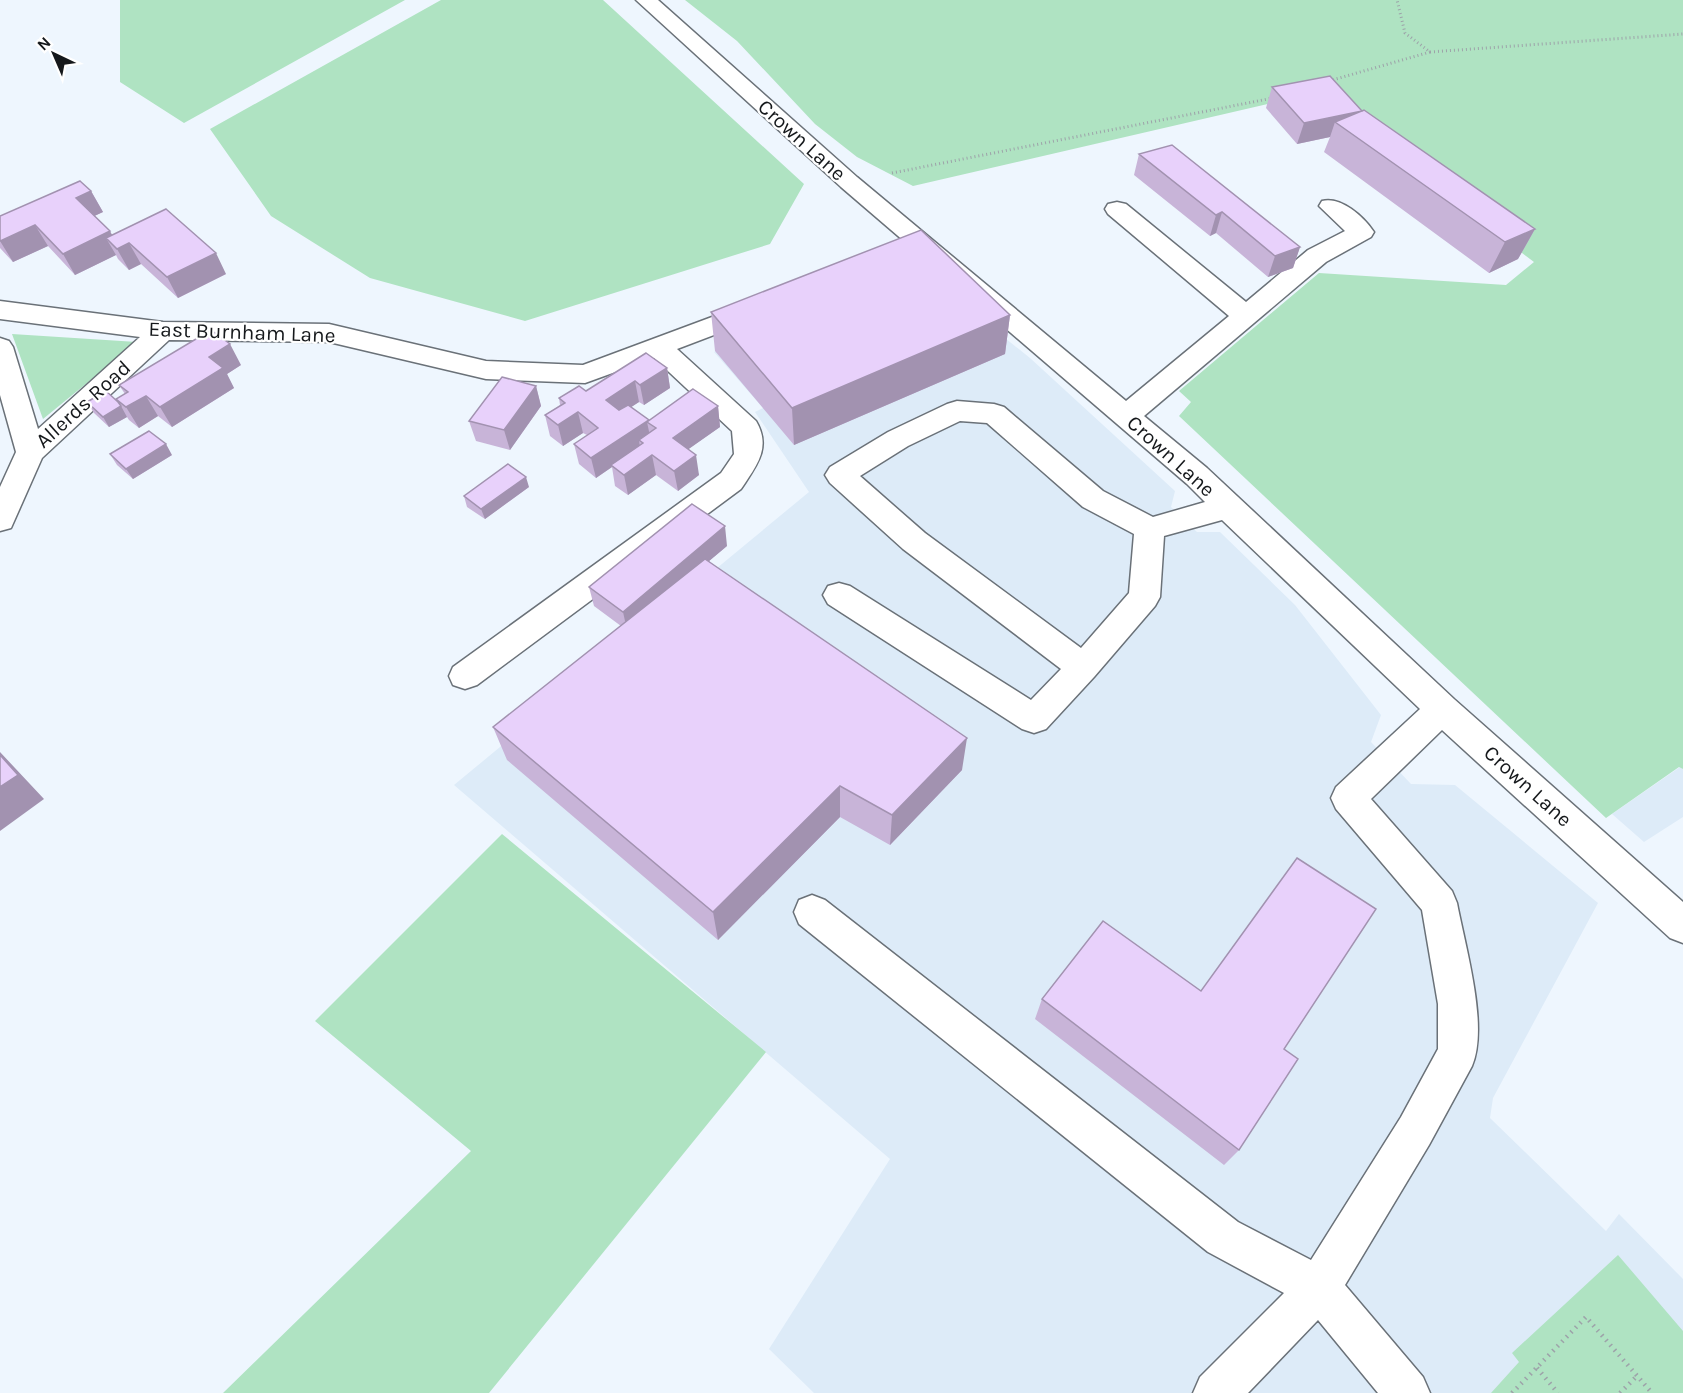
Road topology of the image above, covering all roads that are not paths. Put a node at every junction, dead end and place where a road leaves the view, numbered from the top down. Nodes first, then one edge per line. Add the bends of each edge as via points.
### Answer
1 (646, 0) edge
2 (1331, 206) dead end
3 (1117, 209) dead end
4 (926, 245) junction
5 (893, 258) edge
6 (773, 304) edge
7 (0, 310) edge
8 (1245, 316) junction
9 (163, 331) junction
10 (657, 346) junction
11 (0, 347) edge
12 (1126, 416) junction
13 (30, 452) junction
14 (1227, 507) junction
15 (0, 520) edge
16 (1150, 529) junction
17 (839, 595) dead end
18 (1083, 668) junction
19 (465, 676) dead end
20 (1442, 709) junction
21 (812, 912) dead end
22 (1681, 921) edge
23 (1319, 1288) junction
24 (1216, 1393) edge
25 (1407, 1393) edge

1 - 4 street, Crown Lane via 849,182
2 - 8 street via 1362,232 1317,256
3 - 8 street
4 - 5 street
4 - 12 street, Crown Lane
6 - 10 street, East Burnham Lane
7 - 9 street, East Burnham Lane
8 - 12 street
9 - 10 street, East Burnham Lane via 329,333 486,370 585,374
9 - 13 street, Allerds Road
10 - 19 street via 746,428 748,455 731,481
11 - 13 street, Allerds Road
12 - 14 street, Crown Lane
13 - 15 street, Allerds Road
14 - 16 street
14 - 20 street, Crown Lane
16 - 18 street via 1144,597
16 - 18 street via 1093,499 994,414 957,411 898,439 840,475 914,541
17 - 18 street via 1034,719
20 - 22 street, Crown Lane
20 - 23 street via 1348,798 1439,903 1458,1004 1458,1052 1415,1131
21 - 23 street via 1223,1237
23 - 24 street
23 - 25 street

